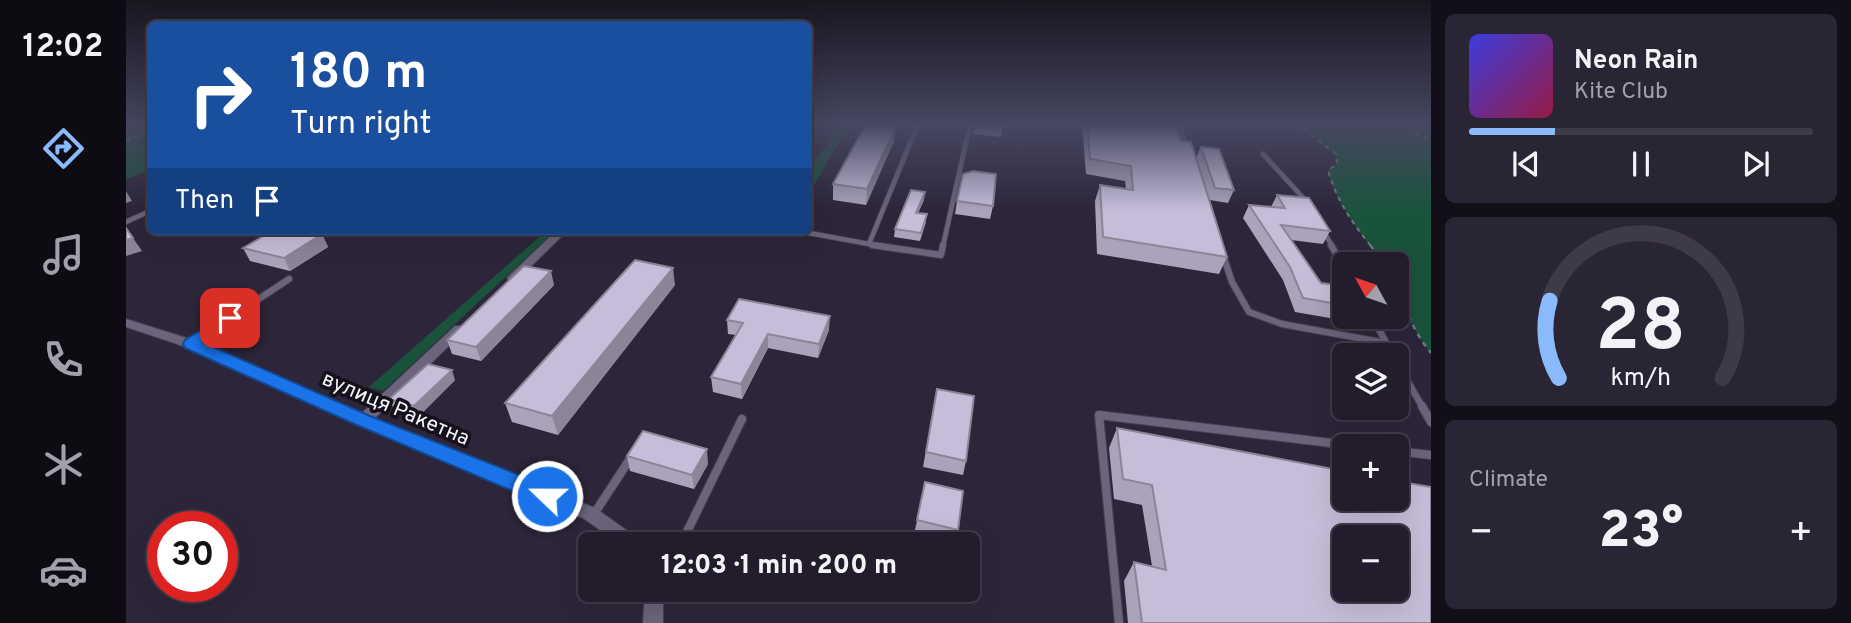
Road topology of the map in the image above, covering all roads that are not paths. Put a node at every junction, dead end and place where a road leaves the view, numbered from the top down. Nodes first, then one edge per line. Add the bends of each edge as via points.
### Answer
1 (906, 153) edge
2 (964, 153) edge
3 (1263, 154) dead end
4 (1311, 210) edge
5 (147, 212) edge
6 (126, 222) edge
7 (1318, 222) edge
8 (812, 234) edge
9 (558, 235) edge
10 (1219, 243) edge
11 (869, 244) junction
12 (1335, 252) edge
13 (289, 279) dead end
14 (502, 288) edge
15 (472, 316) edge
16 (129, 328) edge
17 (1378, 329) edge
18 (1386, 343) joint
19 (191, 344) junction
20 (1409, 384) edge
21 (742, 419) dead end
22 (363, 421) junction
23 (1431, 422) edge
24 (1332, 443) edge
25 (635, 450) edge
26 (1409, 452) edge
27 (1431, 455) edge
28 (593, 516) junction
29 (616, 532) edge
30 (687, 532) edge
31 (655, 602) edge
32 (653, 623) edge
33 (1119, 623) edge

1 - 11 lane
2 - 11 lane via 941,255
3 - 4 lane
5 - 6 lane
7 - 12 lane
8 - 11 lane
9 - 14 street
10 - 18 lane via 1232,282 1249,312 1282,324
13 - 19 lane
15 - 22 street
16 - 19 street, вулиця Ракетна
17 - 18 lane
19 - 22 street, вулиця Ракетна
20 - 23 lane
21 - 30 lane
22 - 28 street, вулиця Ракетна
24 - 33 lane via 1099,415
25 - 28 lane
26 - 27 lane
28 - 29 street, вулиця Ракетна
31 - 32 street

